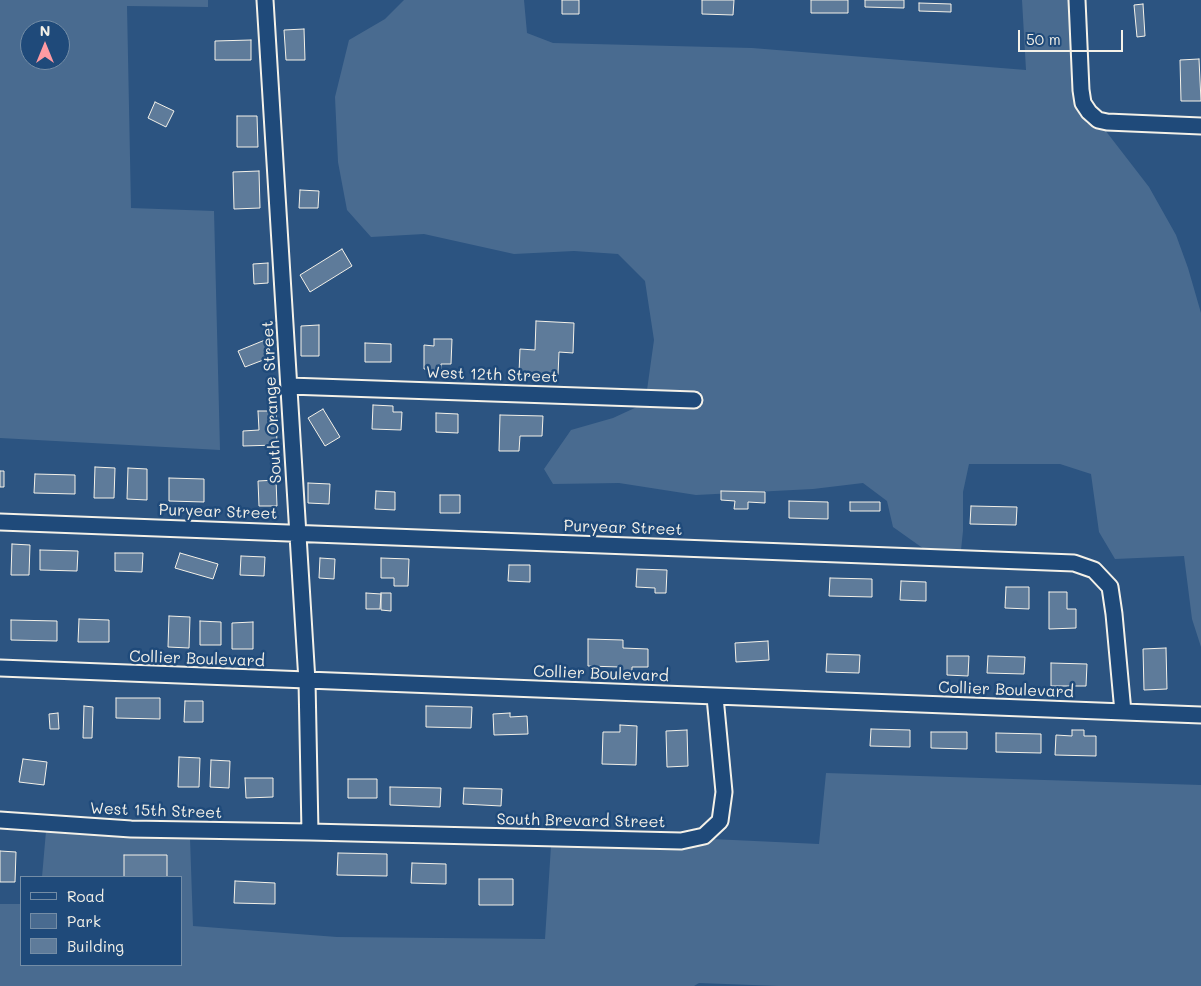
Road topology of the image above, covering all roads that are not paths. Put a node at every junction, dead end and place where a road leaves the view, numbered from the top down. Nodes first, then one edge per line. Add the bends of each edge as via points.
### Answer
1 (265, 0) edge
2 (1077, 0) edge
3 (1201, 126) edge
4 (289, 386) junction
5 (694, 400) dead end
6 (0, 522) edge
7 (298, 533) junction
8 (0, 668) edge
9 (307, 681) junction
10 (715, 696) junction
11 (1123, 712) junction
12 (1201, 715) edge
13 (0, 820) edge
14 (310, 832) junction

1 - 4 street, South Orange Street
2 - 3 street via 1081,90 1083,103 1089,112 1098,120 1107,122
4 - 5 street, West 12th Street
4 - 7 street, South Orange Street
6 - 7 street, Puryear Street
7 - 9 street, South Orange Street
7 - 11 street, Puryear Street via 1074,563 1094,570 1110,587
8 - 9 street, Collier Boulevard
9 - 10 street, Collier Boulevard
9 - 14 street, South Orange Street
10 - 11 street, Collier Boulevard
10 - 14 street, South Brevard Street via 724,792 720,821 704,836 681,842
11 - 12 street, Collier Boulevard
13 - 14 street, West 15th Street via 131,829

